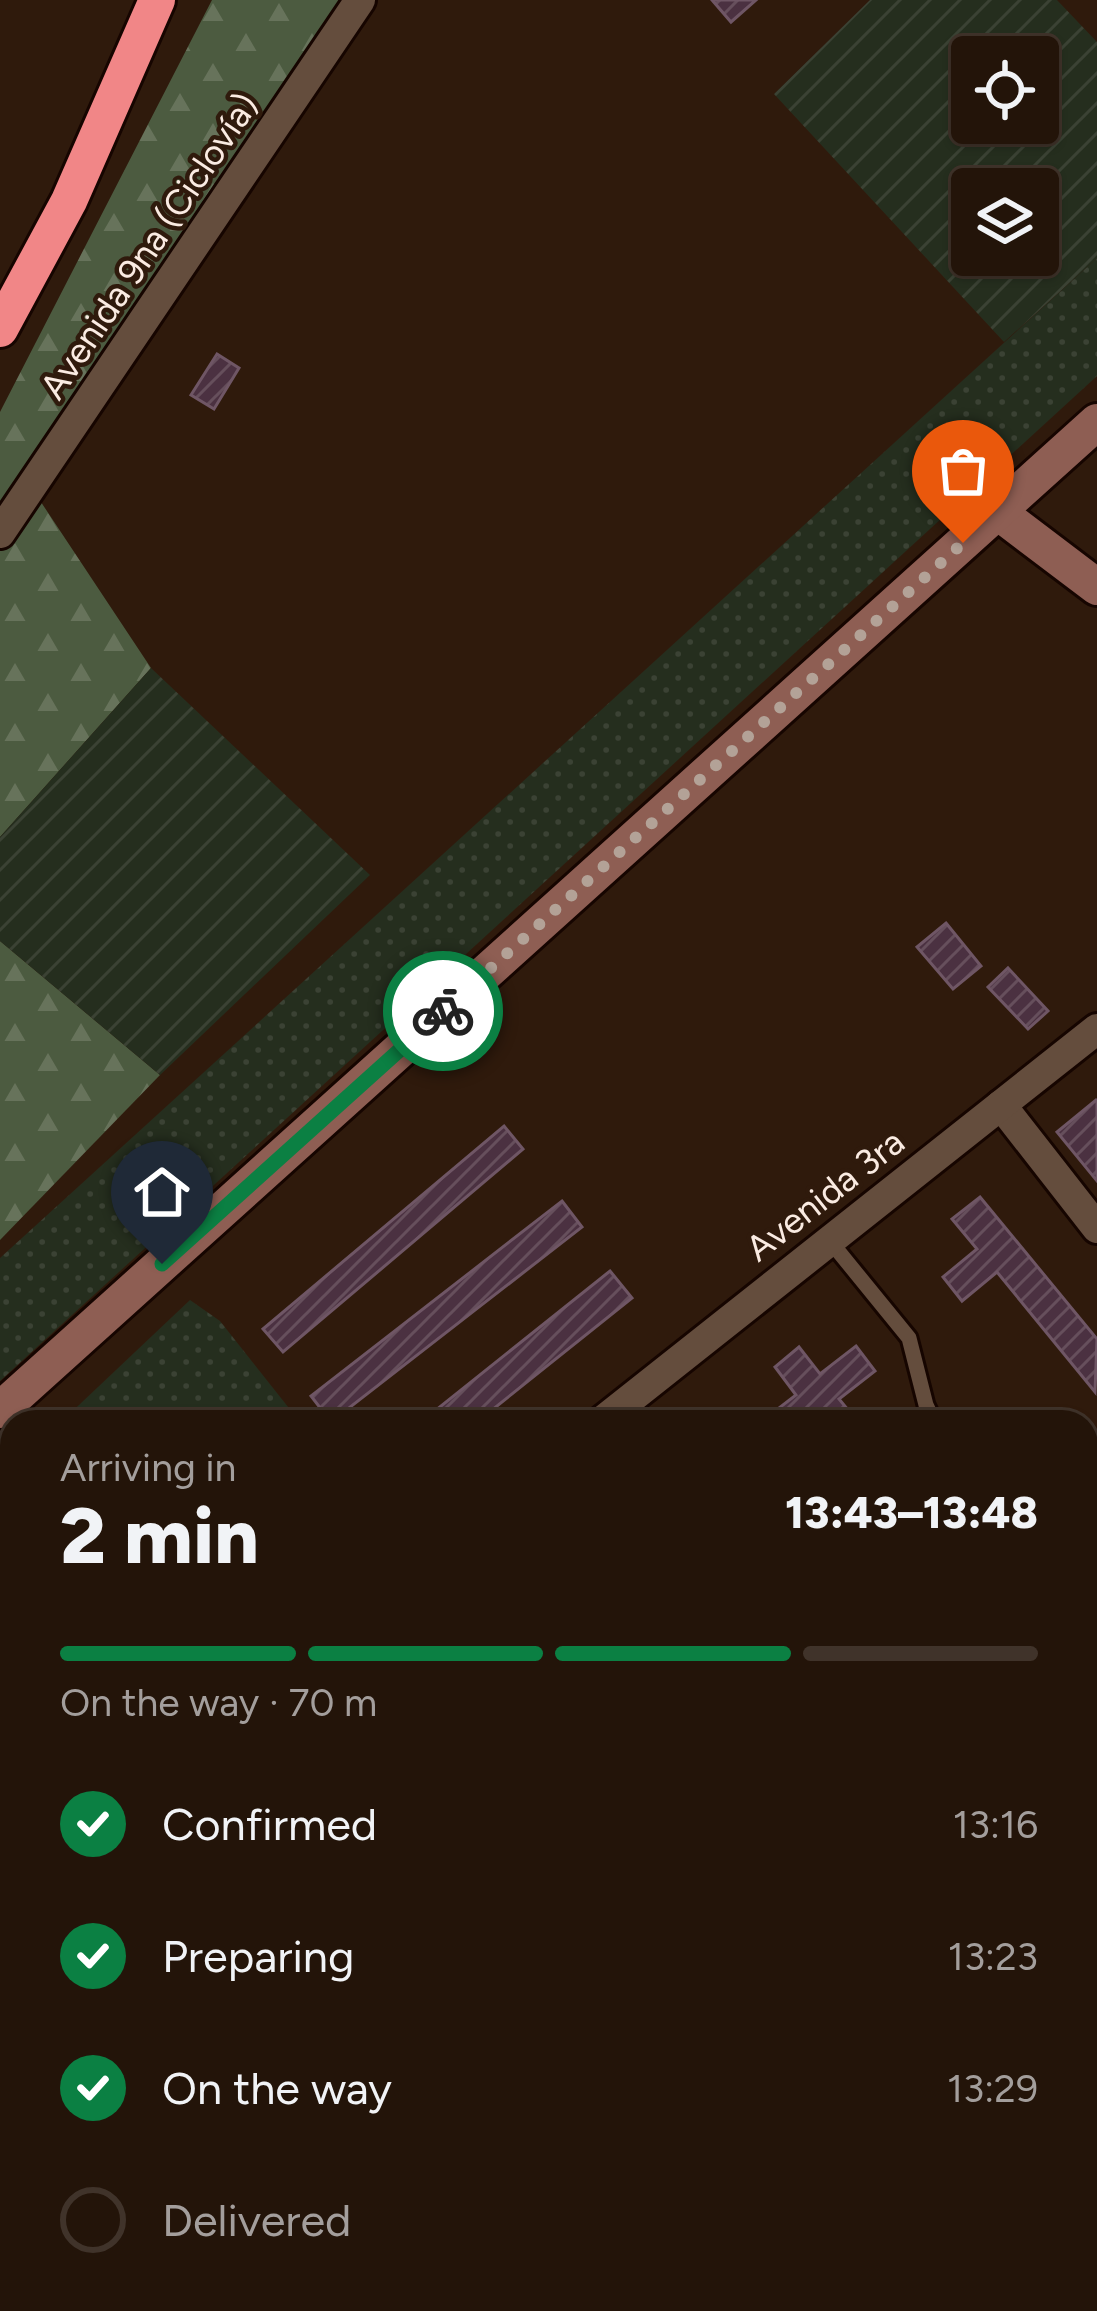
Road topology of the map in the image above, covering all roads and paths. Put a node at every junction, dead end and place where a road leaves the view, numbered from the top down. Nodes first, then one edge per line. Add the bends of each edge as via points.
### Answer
1 (157, 0) edge
2 (360, 0) edge
3 (0, 328) edge
4 (1097, 422) edge
5 (998, 512) junction
6 (0, 533) edge
7 (1097, 587) edge
8 (1097, 1029) edge
9 (1001, 1105) junction
10 (1097, 1228) edge
11 (830, 1241) junction
12 (0, 1410) edge
13 (616, 1410) edge
14 (928, 1410) edge

1 - 3 highway via 69,201
2 - 6 street, Avenida 9na (Ciclovía)
4 - 5 main road
5 - 7 main road
5 - 12 main road
8 - 9 street, Avenida 3ra
9 - 10 street
9 - 11 street, Avenida 3ra
11 - 13 street, Avenida 3ra
11 - 14 lane via 909,1338

